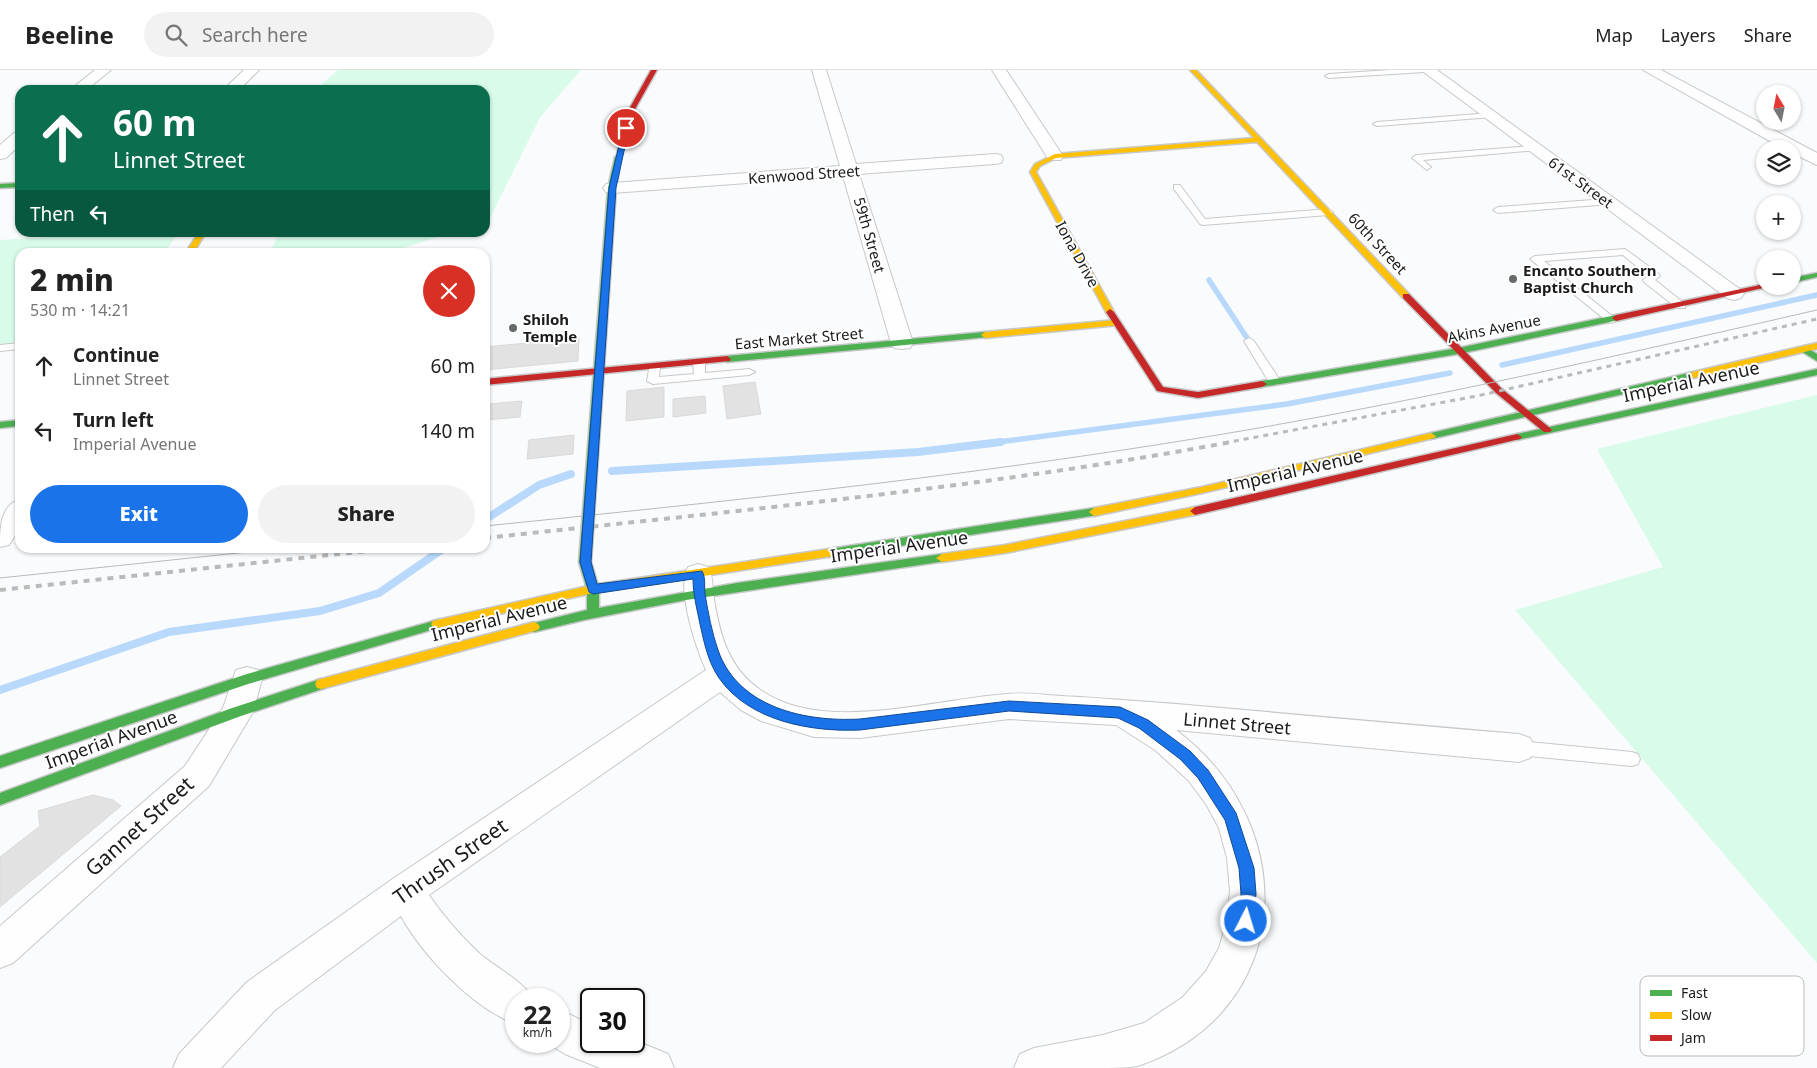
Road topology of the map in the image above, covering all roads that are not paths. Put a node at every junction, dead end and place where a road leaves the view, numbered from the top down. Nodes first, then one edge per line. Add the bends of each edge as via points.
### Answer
1 (104, 70) edge
2 (252, 70) edge
3 (654, 70) edge
4 (819, 70) edge
5 (999, 70) edge
6 (1193, 70) edge
7 (1424, 70) edge
8 (1428, 70) edge
9 (1650, 70) edge
10 (1329, 76) dead end
11 (84, 85) edge
12 (236, 85) edge
13 (1490, 115) junction
14 (1377, 124) dead end
15 (15, 140) edge
16 (1260, 140) junction
17 (1534, 148) junction
18 (0, 154) edge
19 (1055, 156) junction
20 (995, 159) dead end
21 (1817, 160) edge
22 (1427, 167) dead end
23 (851, 171) junction
24 (15, 185) edge
25 (0, 186) edge
26 (1177, 187) dead end
27 (612, 188) junction
28 (1607, 202) junction
29 (1498, 210) dead end
30 (1328, 212) junction
31 (200, 237) edge
32 (193, 248) edge
33 (1817, 276) edge
34 (1801, 279) edge
35 (1756, 289) edge
36 (1734, 294) junction
37 (1681, 306) junction
38 (1612, 320) junction
39 (1116, 323) junction
40 (1249, 341) dead end
41 (902, 343) junction
42 (15, 346) edge
43 (1817, 346) edge
44 (0, 348) edge
45 (1804, 349) junction
46 (1458, 351) junction
47 (1817, 358) edge
48 (699, 362) junction
49 (654, 366) junction
50 (601, 370) junction
51 (749, 372) dead end
52 (1817, 372) edge
53 (700, 377) junction
54 (490, 381) edge
55 (1275, 382) junction
56 (1224, 390) joint
57 (1526, 414) junction
58 (15, 424) edge
59 (0, 425) edge
60 (1547, 430) junction
61 (15, 519) edge
62 (8, 535) edge
63 (698, 583) junction
64 (593, 589) junction
65 (593, 612) junction
66 (723, 674) junction
67 (247, 679) junction
68 (237, 712) junction
69 (1120, 712) junction
70 (1519, 748) joint
71 (1632, 759) dead end
72 (0, 762) edge
73 (0, 799) edge
74 (407, 890) junction
75 (0, 950) edge
76 (505, 997) edge
77 (570, 1035) edge
78 (193, 1068) edge
79 (654, 1068) edge
80 (1034, 1068) edge

1 - 11 street
2 - 12 street
3 - 27 main road via 631,112
4 - 23 street, 59th Street
5 - 19 street
6 - 16 main road, 60th Street
7 - 10 lane
8 - 13 street, 61st Street
9 - 21 street
13 - 14 lane
13 - 17 street, 61st Street
15 - 18 street
16 - 19 main road
16 - 30 main road, 60th Street
17 - 22 lane via 1416,158
17 - 28 street, 61st Street
19 - 39 main road, Iona Drive via 1037,165 1033,172
20 - 23 street, Kenwood Street
23 - 27 street, Kenwood Street
23 - 41 street, 59th Street
24 - 25 main road
26 - 30 lane via 1203,222
27 - 50 main road
28 - 29 lane
28 - 36 street, 61st Street
30 - 46 main road, 60th Street
31 - 32 main road
33 - 34 main road
35 - 36 main road, Akins Avenue
36 - 37 main road, Akins Avenue
37 - 38 main road, Akins Avenue
37 - 38 lane via 1648,280 1655,276 1625,252 1535,259
38 - 46 main road, Akins Avenue
39 - 41 main road, East Market Street
39 - 56 main road, Iona Drive via 1160,389 1198,395
40 - 55 lane
41 - 48 main road, East Market Street
42 - 44 lane
43 - 45 main road, Imperial Avenue
45 - 47 main road
45 - 57 main road, Imperial Avenue
46 - 55 main road, Akins Avenue
46 - 57 main road, 60th Street
48 - 49 main road, East Market Street
48 - 53 lane
49 - 50 main road, East Market Street
49 - 53 lane via 653,382
50 - 54 main road, East Market Street
50 - 64 main road via 585,562
51 - 53 lane
52 - 60 main road, Imperial Avenue
55 - 56 main road, Akins Avenue
57 - 60 main road, 60th Street
57 - 63 main road, Imperial Avenue via 1202,490
58 - 59 main road
60 - 63 main road, Imperial Avenue via 1107,530 1005,549
61 - 62 street
63 - 64 main road, Imperial Avenue
63 - 65 main road, Imperial Avenue
63 - 66 street, Linnet Street via 712,650
64 - 65 main road
64 - 67 main road, Imperial Avenue via 456,618
65 - 68 main road, Imperial Avenue via 344,677
66 - 69 street, Linnet Street via 741,692 772,712 829,725 860,725 1009,706
66 - 74 street, Thrush Street
67 - 68 street, Gannet Street
67 - 72 main road, Imperial Avenue
68 - 73 main road, Imperial Avenue
68 - 75 street, Gannet Street via 197,776
69 - 70 street, Linnet Street
69 - 80 street via 1144,724 1185,755 1219,795 1231,818 1247,868 1246,921 1228,972 1212,995 1168,1032 1141,1045
70 - 71 lane, Linnet Street
74 - 76 street via 418,915 441,942
74 - 78 street, Thrush Street via 261,996
77 - 79 street

